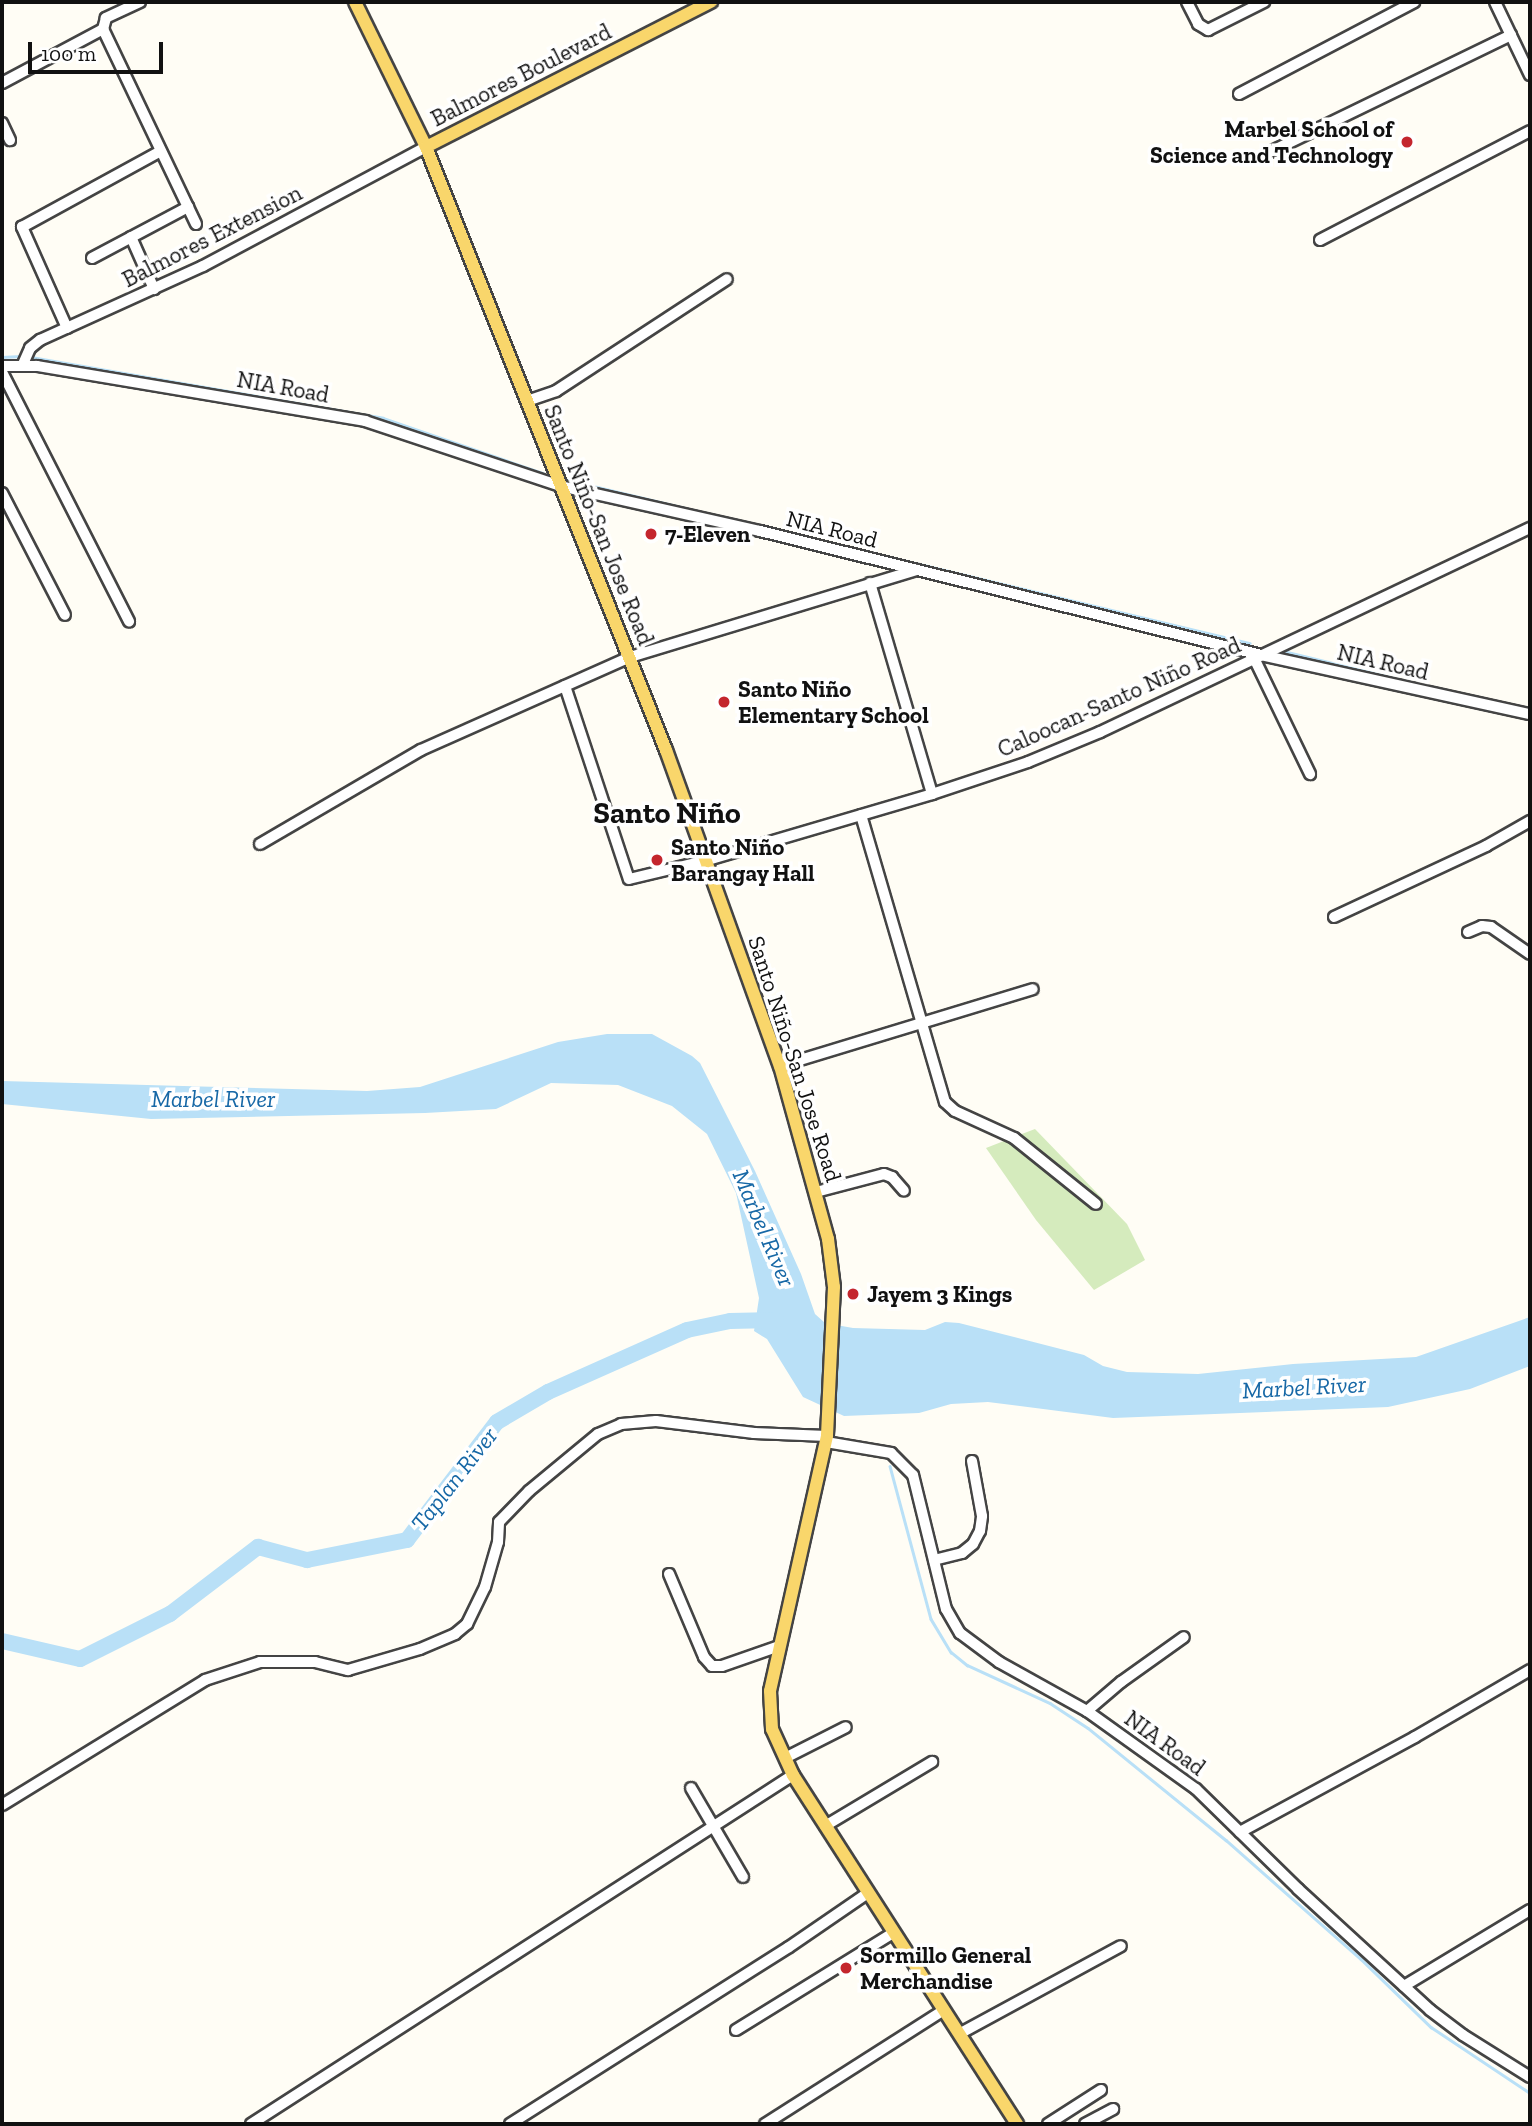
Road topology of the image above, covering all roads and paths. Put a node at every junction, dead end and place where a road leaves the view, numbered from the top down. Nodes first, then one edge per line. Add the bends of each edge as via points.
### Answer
1 (139, 2) edge
2 (355, 2) edge
3 (710, 2) edge
4 (1187, 2) edge
5 (1264, 2) edge
6 (1414, 2) edge
7 (1495, 2) edge
8 (103, 29) junction
9 (1511, 35) junction
10 (1530, 75) edge
11 (2, 83) edge
12 (1239, 94) dead end
13 (2, 123) edge
14 (1530, 131) edge
15 (10, 140) dead end
16 (426, 147) junction
17 (161, 151) junction
18 (1270, 152) dead end
19 (188, 207) junction
20 (196, 224) dead end
21 (131, 237) junction
22 (1320, 240) dead end
23 (92, 258) dead end
24 (727, 279) dead end
25 (154, 289) junction
26 (67, 328) junction
27 (23, 364) junction
28 (2, 366) edge
29 (2, 372) edge
30 (527, 401) junction
31 (560, 486) junction
32 (2, 493) edge
33 (1530, 528) edge
34 (916, 570) junction
35 (870, 583) junction
36 (65, 615) dead end
37 (129, 621) dead end
38 (630, 657) junction
39 (1258, 657) junction
40 (565, 686) junction
41 (1530, 715) edge
42 (1310, 774) dead end
43 (932, 794) junction
44 (860, 815) junction
45 (1530, 821) edge
46 (261, 844) dead end
47 (708, 860) junction
48 (1334, 917) dead end
49 (1468, 932) dead end
50 (1530, 954) edge
51 (1033, 989) dead end
52 (921, 1023) junction
53 (780, 1066) junction
54 (904, 1191) dead end
55 (816, 1192) junction
56 (1096, 1204) dead end
57 (827, 1439) junction
58 (972, 1461) dead end
59 (934, 1560) junction
60 (669, 1573) dead end
61 (1184, 1637) dead end
62 (779, 1646) junction
63 (1530, 1670) edge
64 (1087, 1711) junction
65 (846, 1727) dead end
66 (785, 1758) junction
67 (932, 1762) dead end
68 (793, 1775) junction
69 (691, 1788) dead end
70 (2, 1805) edge
71 (825, 1826) junction
72 (712, 1827) junction
73 (1240, 1832) junction
74 (743, 1878) dead end
75 (868, 1893) junction
76 (1530, 1910) edge
77 (893, 1933) junction
78 (1121, 1946) dead end
79 (1404, 1986) junction
80 (944, 2010) junction
81 (736, 2030) dead end
82 (959, 2034) junction
83 (1530, 2077) edge
84 (1101, 2090) dead end
85 (1113, 2109) dead end
86 (251, 2124) edge
87 (510, 2124) edge
88 (765, 2124) edge
89 (1017, 2124) edge
90 (1048, 2124) edge
91 (1085, 2124) edge

1 - 8 street via 106,18
2 - 16 main road, Santo Niño-San Jose Road
3 - 16 main road, Balmores Boulevard
4 - 5 street via 1198,24 1208,30
6 - 12 street
7 - 9 street
8 - 11 street
8 - 17 street
9 - 10 street
9 - 18 street
13 - 15 street
14 - 22 street
16 - 25 street, Balmores Extension
16 - 30 main road, Santo Niño-San Jose Road
17 - 19 street
17 - 26 street via 22,227
19 - 20 street
19 - 21 street
21 - 23 street
21 - 25 street
24 - 30 street via 556,391
25 - 26 street, Balmores Extension
26 - 27 street, Balmores Extension via 34,343
27 - 28 street, NIA Road
27 - 31 street, NIA Road via 365,421
29 - 37 street
30 - 31 main road, Santo Niño-San Jose Road
31 - 34 street, NIA Road
31 - 38 main road, Santo Niño-San Jose Road
32 - 36 street
33 - 39 street, Caloocan-Santo Niño Road
34 - 35 street
34 - 39 street, NIA Road
35 - 38 street
35 - 43 street
38 - 40 street
38 - 47 main road, Santo Niño-San Jose Road
39 - 41 street, NIA Road
39 - 42 street
39 - 43 street, Caloocan-Santo Niño Road via 1064,747
40 - 46 street via 421,750
40 - 47 street, Caloocan-Santo Niño Road via 629,879
43 - 44 street, Caloocan-Santo Niño Road
44 - 47 street, Caloocan-Santo Niño Road
44 - 52 street
45 - 48 street
47 - 53 main road, Santo Niño-San Jose Road
49 - 50 street via 1490,927
51 - 52 street
52 - 53 street
52 - 56 street via 945,1102 1014,1138
53 - 55 main road, Santo Niño-San Jose Road
54 - 55 street via 884,1174
55 - 57 main road, Santo Niño-San Jose Road via 831,1255 834,1310
57 - 59 street, NIA Road via 880,1450 906,1465 918,1487
57 - 62 main road, Santo Niño-San Jose Road
57 - 70 street, NIA Road via 691,1423 621,1423 566,1458 499,1522 485,1587 467,1624 455,1634 348,1670 309,1661 260,1662 205,1680
58 - 59 street via 982,1516 979,1531 962,1553
59 - 64 street, NIA Road via 946,1609 960,1633 999,1662
60 - 62 street via 712,1666
61 - 64 street
62 - 66 main road, Santo Niño-San Jose Road via 769,1709
63 - 73 street
64 - 73 street, NIA Road via 1196,1789
65 - 66 street
66 - 68 main road, Santo Niño-San Jose Road
67 - 71 street
68 - 71 main road, Santo Niño-San Jose Road
68 - 72 street
69 - 72 street
71 - 75 main road, Santo Niño-San Jose Road
72 - 74 street
72 - 86 street
73 - 79 street, NIA Road
75 - 77 main road, Santo Niño-San Jose Road
75 - 87 street
76 - 79 street
77 - 80 main road, Santo Niño-San Jose Road
77 - 81 street
78 - 82 street
79 - 83 street, NIA Road via 1455,2029
80 - 82 main road, Santo Niño-San Jose Road
80 - 88 street
82 - 89 main road, Santo Niño-San Jose Road
84 - 90 street
85 - 91 street

